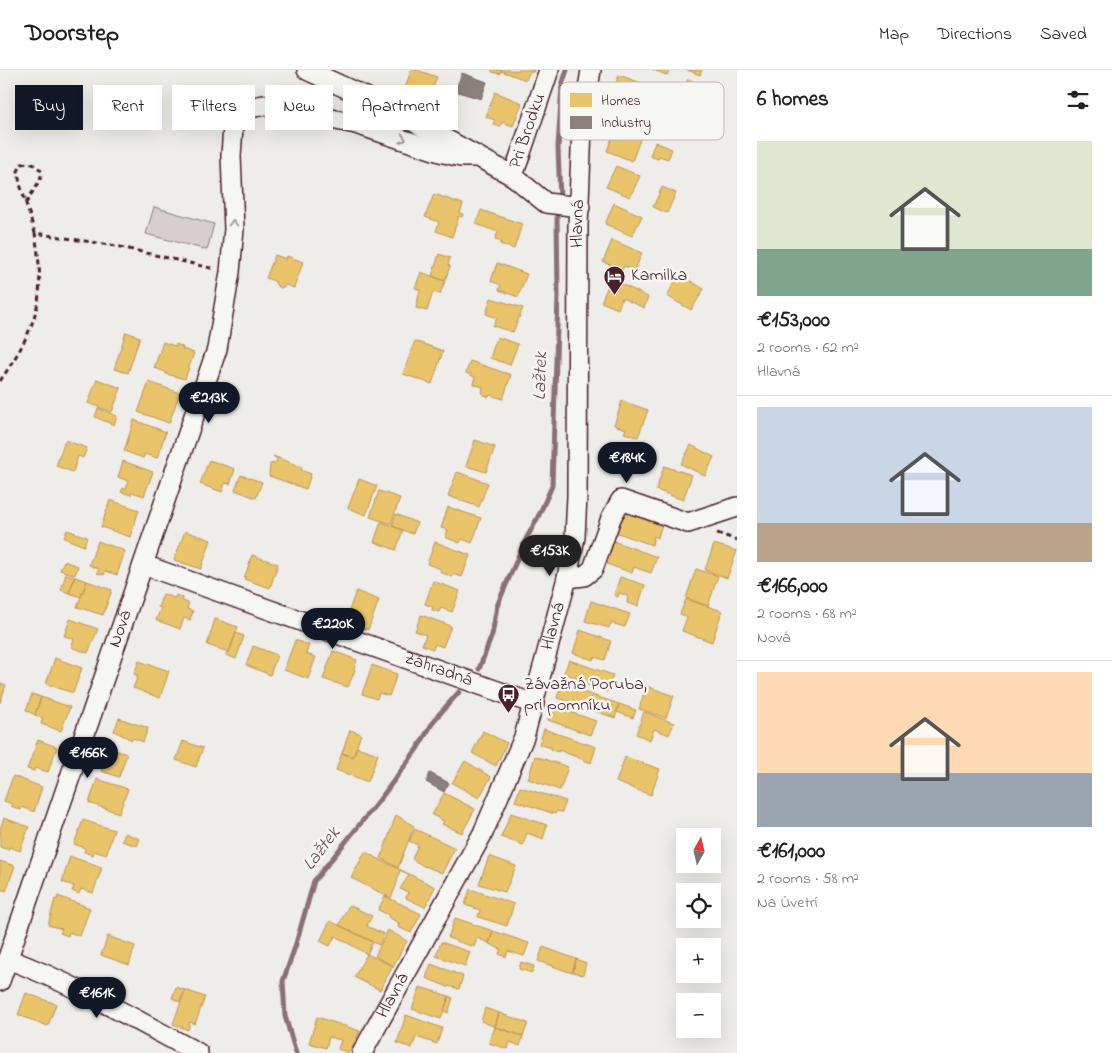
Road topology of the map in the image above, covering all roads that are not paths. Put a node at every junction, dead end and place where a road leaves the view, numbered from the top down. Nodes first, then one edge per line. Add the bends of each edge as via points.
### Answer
1 (307, 70) edge
2 (549, 70) edge
3 (579, 140) edge
4 (478, 157) junction
5 (513, 176) junction
6 (563, 205) junction
7 (737, 507) edge
8 (144, 565) junction
9 (567, 578) junction
10 (534, 704) junction
11 (8, 959) junction
12 (0, 981) edge
13 (198, 1053) edge
14 (362, 1053) edge

1 - 4 street via 385,106
2 - 5 street, Pri Brodku
3 - 6 street, Hlavná
4 - 5 street
8 -> 4 street, Nová via 217,349 234,228 231,156 234,112 263,105 356,124 454,155
5 - 6 street, Pri Brodku
6 - 9 street, Hlavná via 577,496 575,536
7 - 9 street via 688,523 621,500 593,569 584,576
8 - 10 street, Záhradná
8 - 11 street, Nová
9 - 10 street, Hlavná
10 - 14 street, Hlavná via 524,737 483,834
11 - 12 street, Nová
11 - 13 street via 114,1008

